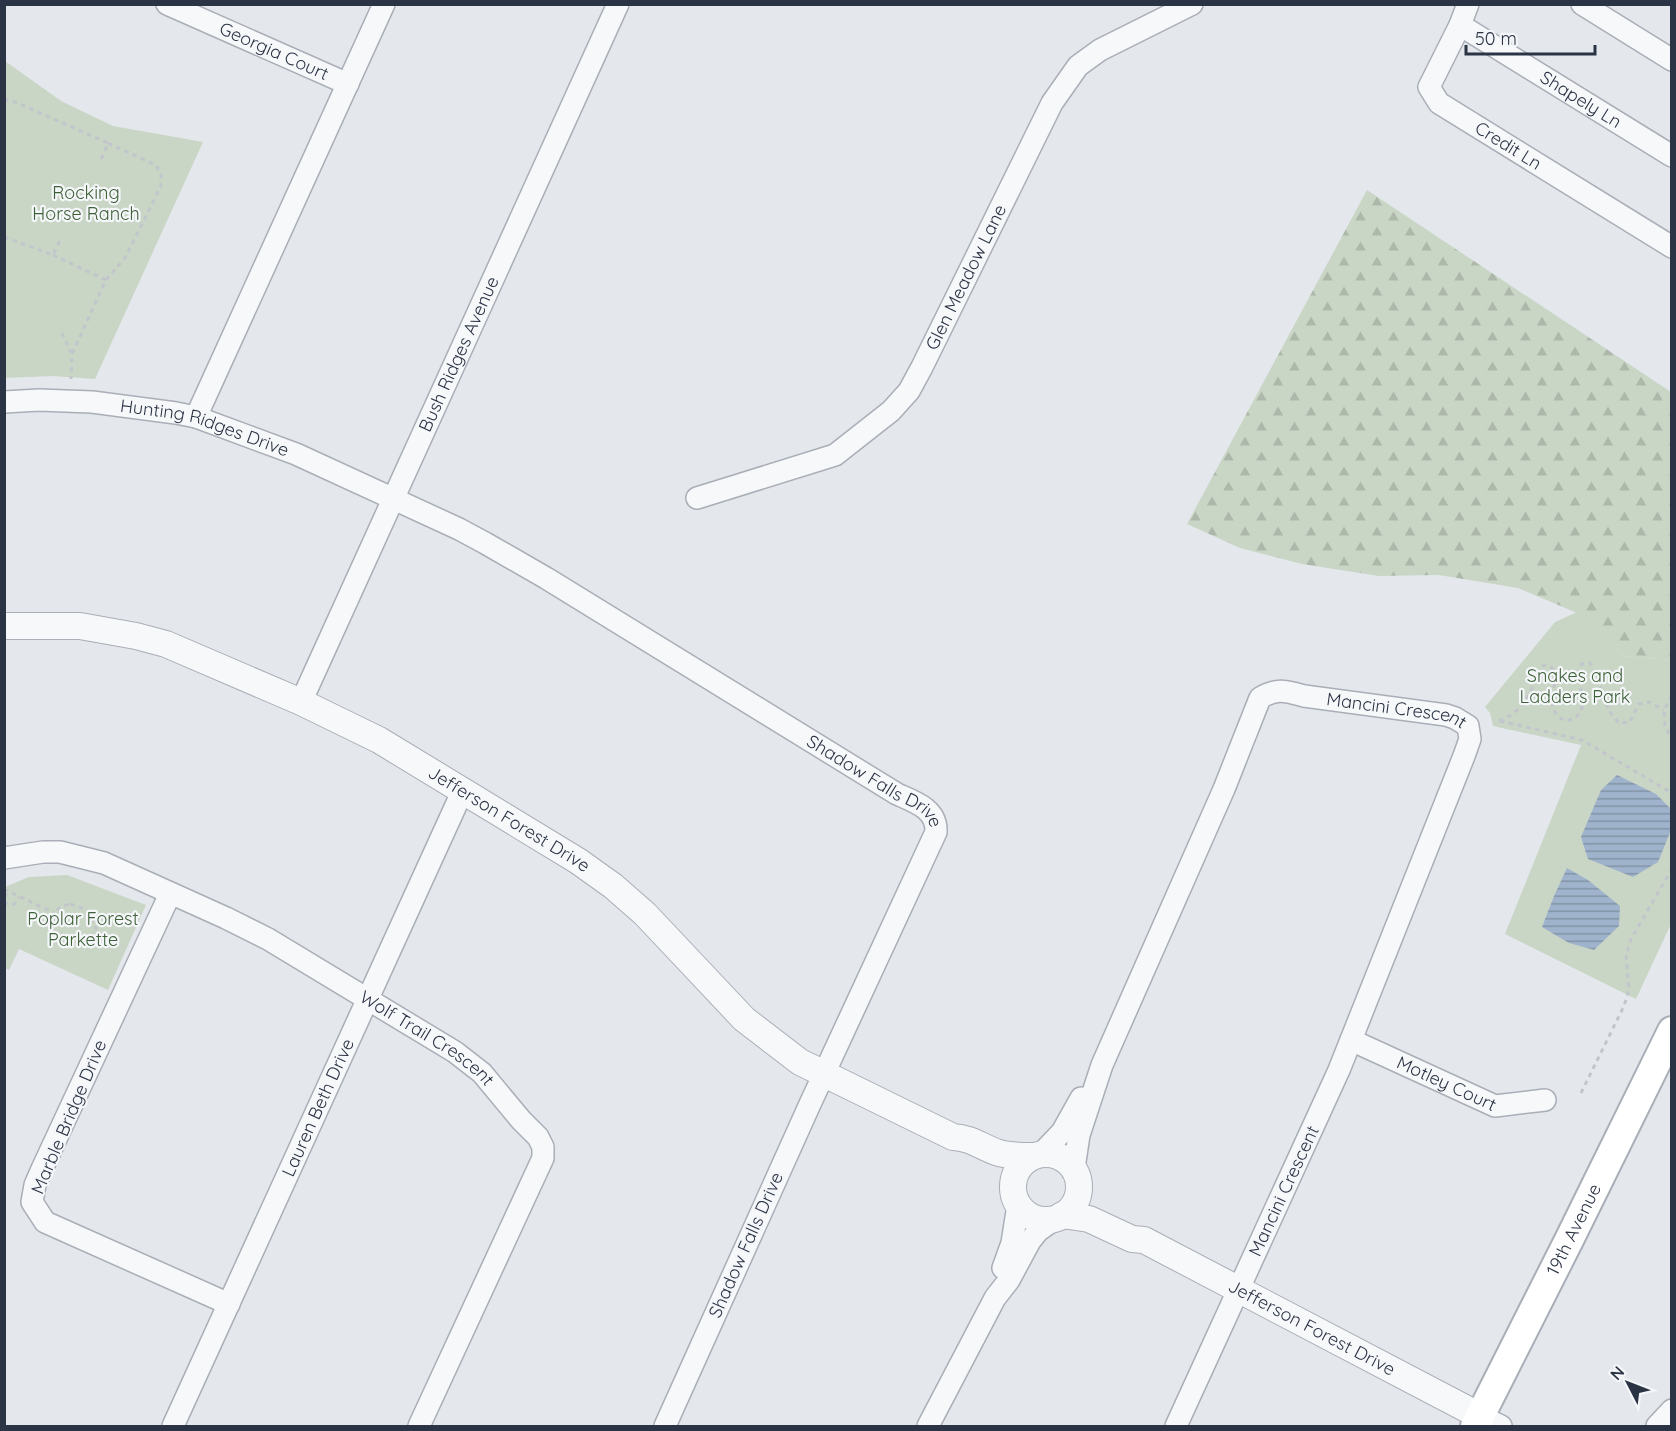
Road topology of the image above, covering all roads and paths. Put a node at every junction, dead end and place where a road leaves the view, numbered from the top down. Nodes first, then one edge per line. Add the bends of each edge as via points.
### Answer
1 (167, 4) edge
2 (384, 4) edge
3 (618, 4) edge
4 (1192, 4) edge
5 (1468, 4) edge
6 (1582, 4) edge
7 (1460, 25) junction
8 (1671, 60) edge
9 (348, 84) junction
10 (4, 99) edge
11 (108, 143) junction
12 (1671, 156) edge
13 (100, 162) dead end
14 (4, 237) edge
15 (62, 238) dead end
16 (1671, 247) edge
17 (53, 255) junction
18 (106, 280) junction
19 (62, 333) dead end
20 (72, 354) junction
21 (71, 379) dead end
22 (4, 402) edge
23 (196, 417) junction
24 (393, 498) junction
25 (697, 498) dead end
26 (4, 626) edge
27 (1671, 696) edge
28 (301, 702) junction
29 (1664, 710) junction
30 (1671, 737) edge
31 (463, 790) junction
32 (1671, 793) edge
33 (4, 858) edge
34 (1671, 869) edge
35 (4, 889) edge
36 (9, 891) junction
37 (170, 894) junction
38 (19, 896) junction
39 (4, 897) edge
40 (4, 902) edge
41 (54, 913) junction
42 (97, 935) junction
43 (122, 946) dead end
44 (368, 999) junction
45 (1671, 1031) edge
46 (1351, 1040) junction
47 (1102, 1065) junction
48 (824, 1075) junction
49 (1581, 1093) dead end
50 (1545, 1100) dead end
51 (952, 1137) junction
52 (1037, 1155) junction
53 (1076, 1174) junction
54 (1016, 1199) junction
55 (1059, 1217) junction
56 (1144, 1240) junction
57 (1238, 1289) junction
58 (995, 1298) junction
59 (229, 1304) junction
60 (1671, 1410) edge
61 (1485, 1423) edge
62 (173, 1426) edge
63 (419, 1426) edge
64 (665, 1426) edge
65 (928, 1426) edge
66 (1176, 1426) edge
67 (1657, 1426) edge

1 - 9 street, Georgia Court
2 - 9 street
3 - 24 street, Bush Ridges Avenue
4 - 25 street, Glen Meadow Lane via 1100,50 1078,66 1052,103 909,391 891,411 835,455
5 - 7 street, Credit Ln
6 - 8 street
7 - 12 street, Shapely Ln
7 - 16 street, Credit Ln via 1429,87 1438,104
9 - 23 street
10 - 11 path
11 - 13 path
11 - 18 path via 156,165 161,186 125,258
14 - 17 path
15 - 17 path
17 - 18 path
18 - 20 path
19 - 20 path
20 - 21 path
22 - 23 street, Hunting Ridges Drive via 92,402
23 - 24 street, Hunting Ridges Drive via 296,454
24 - 28 street, Bush Ridges Avenue
24 - 48 street, Shadow Falls Drive via 459,529 546,578 919,804 934,817 936,832
26 - 28 street, Jefferson Forest Drive via 80,626 136,636 188,652
27 - 29 path
28 - 31 street, Jefferson Forest Drive via 379,740
29 - 30 path via 1664,722
29 - 32 path via 1649,702 1639,704 1629,723 1618,722 1609,711 1592,666 1586,663 1579,668 1578,678 1583,707 1575,719 1565,721 1557,717 1552,706 1554,673 1545,665 1515,714 1498,721 1582,740
31 - 44 street, Lauren Beth Drive
31 - 48 street, Jefferson Forest Drive via 613,886 645,914 744,1019 800,1062
33 - 37 street, Wolf Trail Crescent via 43,852 84,857
34 - 49 path via 1631,939 1626,955 1629,990 1624,1006
35 - 36 path
36 - 38 path
36 - 39 path
37 - 44 street, Wolf Trail Crescent via 268,939
37 - 59 street, Marble Bridge Drive via 39,1177 32,1202 45,1222
38 - 40 path via 14,904
38 - 41 path
41 - 42 path via 59,906 70,904 85,909 95,920
41 - 42 path via 51,924 57,935 73,944
42 - 43 path
44 - 59 street, Lauren Beth Drive
44 - 63 street, Wolf Trail Crescent via 455,1052 482,1074 543,1147 543,1158
45 - 61 main road, 19th Avenue
46 - 47 street, Mancini Crescent via 1464,756 1470,739 1468,726 1446,715 1272,691 1260,698
46 - 50 street, Motley Court via 1495,1106
46 - 57 street, Mancini Crescent
47 - 52 street, Mancini Crescent via 1062,1132
47 - 53 street, Mancini Crescent via 1079,1135
48 - 51 street, Jefferson Forest Drive
48 - 64 street, Shadow Falls Drive
51 - 52 street, Jefferson Forest Drive via 966,1138 1012,1155
51 - 54 street, Jefferson Forest Drive via 990,1167
52 - 53 street via 1056,1155 1069,1162
52 - 54 street via 1015,1174
53 - 55 street via 1077,1198
53 - 56 street, Jefferson Forest Drive via 1097,1202 1137,1230
54 - 55 street via 1024,1212 1036,1219
54 - 58 street via 1012,1243
55 - 56 street, Jefferson Forest Drive via 1089,1219 1132,1239
55 - 58 street via 1030,1241
56 - 57 street, Jefferson Forest Drive
57 - 61 street, Jefferson Forest Drive
57 - 66 street, Mancini Crescent
58 - 65 street
59 - 62 street, Lauren Beth Drive
60 - 67 street

